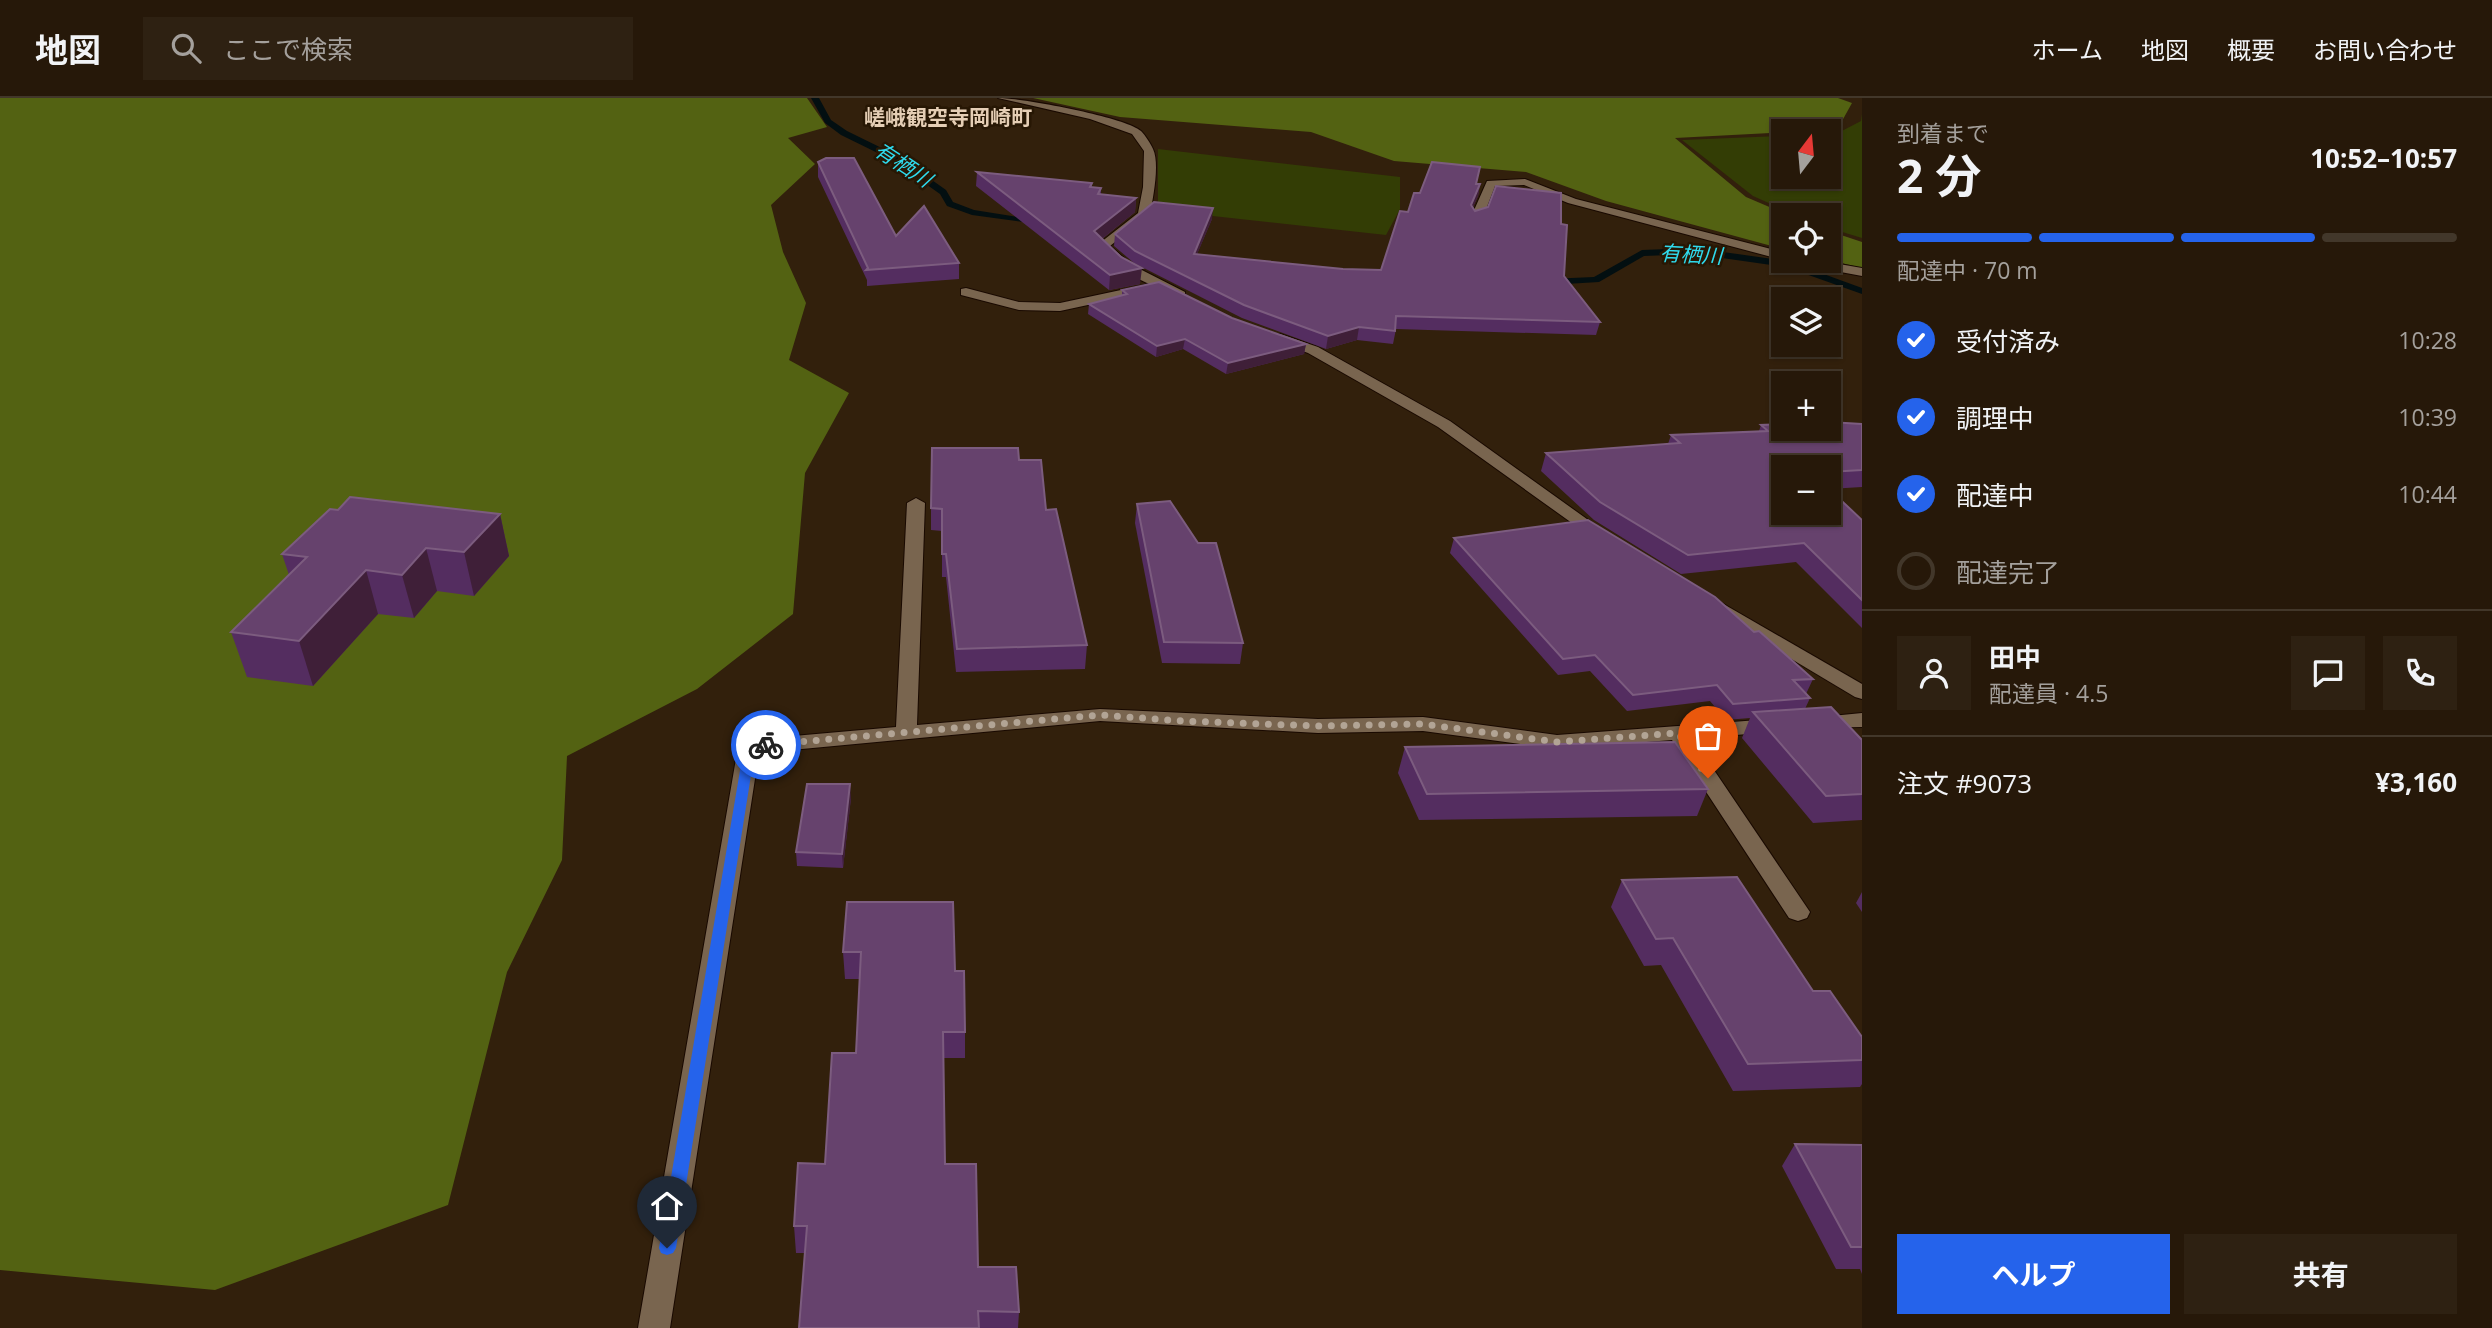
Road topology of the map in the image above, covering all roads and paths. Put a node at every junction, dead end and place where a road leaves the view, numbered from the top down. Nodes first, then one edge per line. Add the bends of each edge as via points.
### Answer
1 (1003, 98) edge
2 (1477, 217) edge
3 (1771, 254) edge
4 (1841, 268) edge
5 (1862, 272) edge
6 (1160, 286) junction
7 (966, 292) dead end
8 (1193, 302) edge
9 (1262, 332) edge
10 (916, 503) dead end
11 (1621, 549) edge
12 (1701, 597) edge
13 (1862, 694) edge
14 (1862, 720) edge
15 (906, 732) junction
16 (1678, 733) junction
17 (1798, 912) dead end
18 (654, 1328) edge

1 - 6 street via 1093,117 1136,132 1149,151 1144,214 1102,246 1127,268
2 - 3 street via 1491,183 1525,182 1572,201
4 - 5 street
6 - 7 street via 1060,307 1019,306
6 - 8 street
9 - 11 street via 1313,350 1444,424
10 - 15 street
12 - 13 street
14 - 16 street
15 - 16 street via 1100,715 1318,726 1423,724 1557,742
15 - 18 street via 750,747
16 - 17 street

